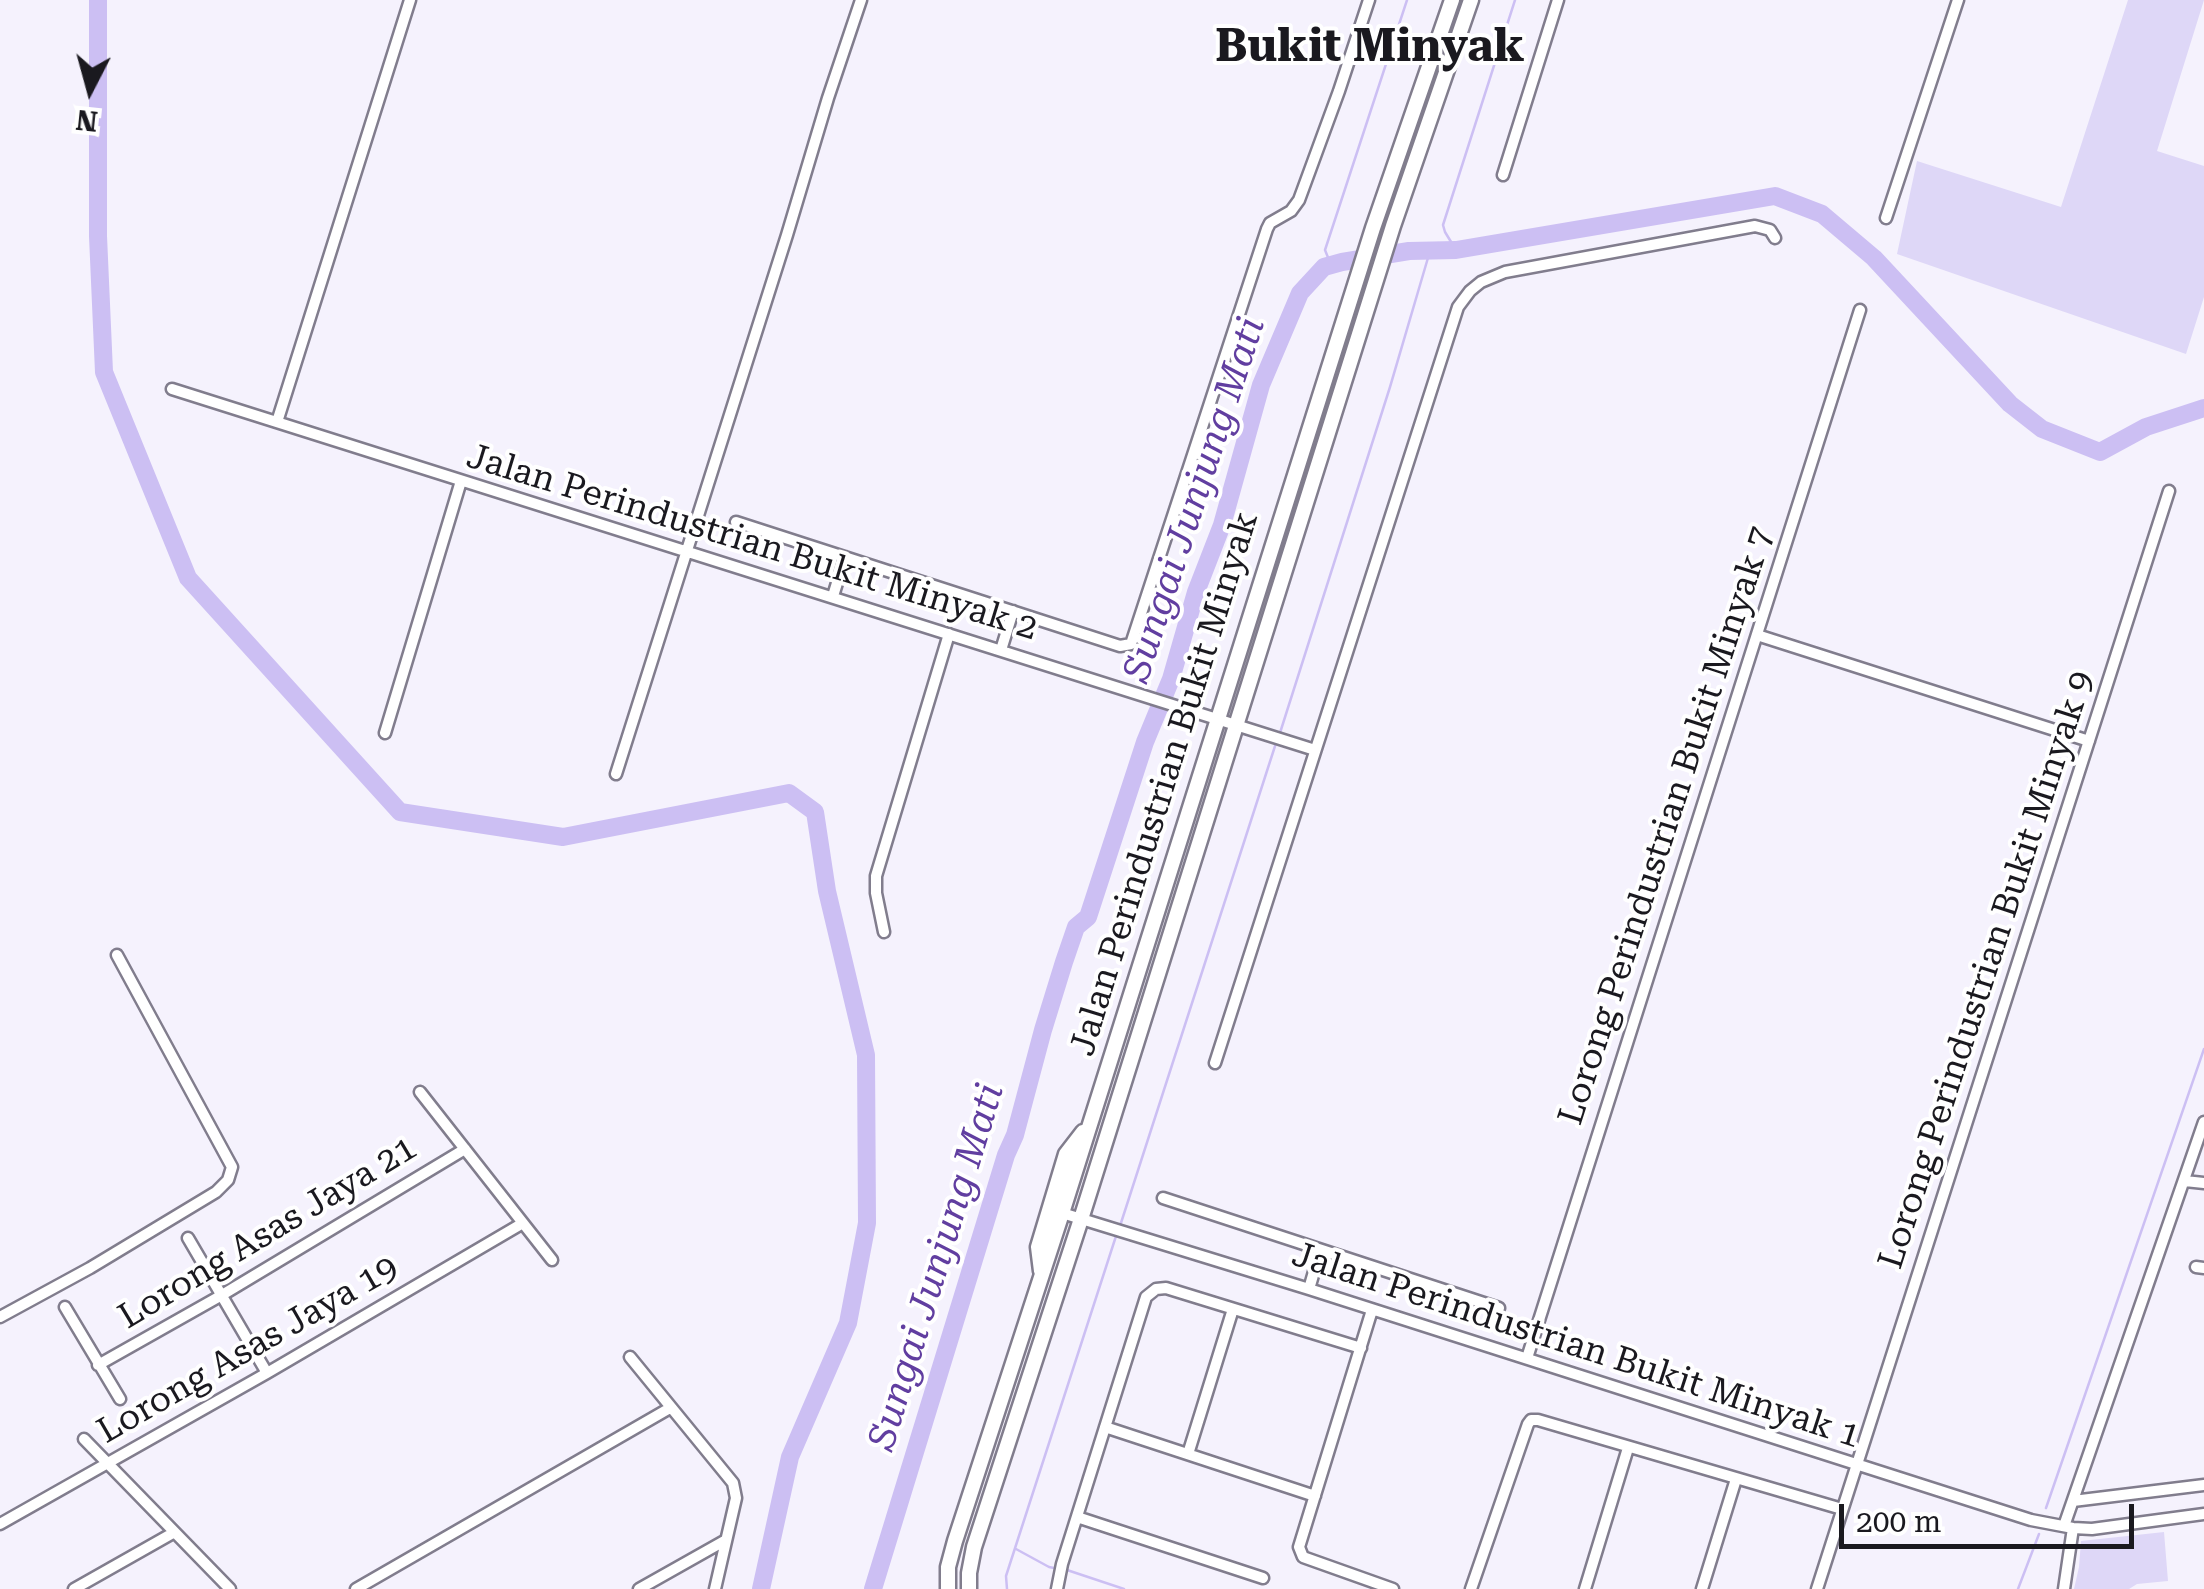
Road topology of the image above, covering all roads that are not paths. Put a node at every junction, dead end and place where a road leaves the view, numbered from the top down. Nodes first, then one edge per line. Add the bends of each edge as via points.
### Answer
1 (410, 0) edge
2 (861, 0) edge
3 (1368, 0) edge
4 (1452, 0) edge
5 (1471, 0) edge
6 (1558, 0) edge
7 (1958, 0) edge
8 (1502, 175) dead end
9 (1886, 218) dead end
10 (1775, 238) dead end
11 (1860, 310) dead end
12 (172, 389) dead end
13 (277, 422) junction
14 (461, 481) junction
15 (2169, 491) dead end
16 (736, 522) dead end
17 (686, 552) junction
18 (845, 558) junction
19 (834, 596) junction
20 (1012, 612) junction
21 (949, 634) junction
22 (1757, 635) junction
23 (1001, 650) junction
24 (1218, 719) junction
25 (1237, 725) junction
26 (385, 732) dead end
27 (2089, 742) junction
28 (1315, 750) junction
29 (616, 774) dead end
30 (884, 932) dead end
31 (118, 955) dead end
32 (1214, 1063) dead end
33 (420, 1092) dead end
34 (2204, 1122) edge
35 (1090, 1124) junction
36 (464, 1148) junction
37 (2185, 1180) junction
38 (2204, 1183) edge
39 (1162, 1198) dead end
40 (1062, 1213) junction
41 (1081, 1219) junction
42 (523, 1223) junction
43 (188, 1238) dead end
44 (1320, 1251) junction
45 (552, 1260) dead end
46 (1041, 1276) junction
47 (1308, 1289) junction
48 (222, 1294) junction
49 (65, 1307) dead end
50 (1233, 1308) junction
51 (1499, 1308) dead end
52 (1372, 1310) junction
53 (0, 1317) edge
54 (1360, 1348) junction
55 (630, 1357) dead end
56 (1526, 1358) junction
57 (98, 1364) junction
58 (267, 1373) junction
59 (120, 1400) dead end
60 (670, 1408) junction
61 (1105, 1427) junction
62 (84, 1439) dead end
63 (1628, 1448) junction
64 (1188, 1454) junction
65 (106, 1464) junction
66 (1856, 1465) junction
67 (1736, 1479) junction
68 (2204, 1485) edge
69 (1314, 1496) junction
70 (2073, 1501) junction
71 (1842, 1510) junction
72 (2204, 1514) edge
73 (1077, 1517) junction
74 (0, 1524) edge
75 (2069, 1527) junction
76 (173, 1533) junction
77 (726, 1540) junction
78 (1263, 1578) dead end
79 (74, 1589) edge
80 (230, 1589) edge
81 (356, 1589) edge
82 (638, 1589) edge
83 (715, 1589) edge
84 (948, 1589) edge
85 (969, 1589) edge
86 (1058, 1589) edge
87 (1393, 1589) edge
88 (1471, 1589) edge
89 (1586, 1589) edge
90 (1702, 1589) edge
91 (1817, 1589) edge
92 (2064, 1589) edge

1 - 13 street
2 - 17 street
3 - 20 street via 1299,200 1270,223 1125,645
4 - 24 main road, Jalan Perindustrian Bukit Minyak
5 - 25 main road, Jalan Perindustrian Bukit Minyak
6 - 8 street
7 - 9 street
10 - 28 street via 1755,226 1505,272 1470,290 1458,306
11 - 22 street, Lorong Perindustrian Bukit Minyak 7
12 - 13 street, Jalan Perindustrian Bukit Minyak 2
13 - 14 street, Jalan Perindustrian Bukit Minyak 2
14 - 17 street, Jalan Perindustrian Bukit Minyak 2
14 - 26 street
15 - 27 street, Lorong Perindustrian Bukit Minyak 9
16 - 18 street
17 - 19 street, Jalan Perindustrian Bukit Minyak 2
17 - 29 street
18 - 19 street
18 - 20 street
19 - 21 street, Jalan Perindustrian Bukit Minyak 2
20 - 23 street
21 - 23 street, Jalan Perindustrian Bukit Minyak 2
21 - 30 street via 876,876
22 - 27 street
22 - 56 street, Lorong Perindustrian Bukit Minyak 7
23 - 24 street, Jalan Perindustrian Bukit Minyak 2
24 - 25 street, Jalan Perindustrian Bukit Minyak 2
24 - 35 main road, Jalan Perindustrian Bukit Minyak
25 - 28 street, Jalan Perindustrian Bukit Minyak 2
25 - 41 main road, Jalan Perindustrian Bukit Minyak
27 - 66 street, Lorong Perindustrian Bukit Minyak 9
28 - 32 street
31 - 53 street via 232,1167 228,1180 163,1226
33 - 36 street
34 - 37 street
35 - 40 main road, Jalan Perindustrian Bukit Minyak
35 - 46 main road via 1066,1154 1038,1247
36 - 42 street
36 - 48 street, Lorong Asas Jaya 21
37 - 38 street
37 - 70 street
39 - 44 street, Jalan Perindustrian Bukit Minyak 1
40 - 41 street, Jalan Perindustrian Bukit Minyak 1
40 - 46 main road, Jalan Perindustrian Bukit Minyak
41 - 47 street, Jalan Perindustrian Bukit Minyak 1
41 - 85 main road, Jalan Perindustrian Bukit Minyak via 974,1547
42 - 45 street
42 - 58 street, Lorong Asas Jaya 19
43 - 48 street
44 - 47 street
44 - 51 street, Jalan Perindustrian Bukit Minyak 1
46 - 84 main road, Jalan Perindustrian Bukit Minyak via 948,1567
47 - 52 street, Jalan Perindustrian Bukit Minyak 1
48 - 57 street, Lorong Asas Jaya 21
48 - 58 street
49 - 57 street, Lorong Asas Jaya 21
50 - 54 street
50 - 61 street via 1166,1288 1146,1297
50 - 64 street
52 - 54 street
52 - 56 street, Jalan Perindustrian Bukit Minyak 1
54 - 69 street
55 - 60 street
56 - 66 street, Jalan Perindustrian Bukit Minyak 1
57 - 59 street, Lorong Asas Jaya 21
58 - 65 street, Lorong Asas Jaya 19
60 - 77 street via 733,1483
60 - 81 street
61 - 64 street
61 - 73 street
62 - 65 street
63 - 67 street
63 - 88 street via 1531,1420
63 - 89 street
64 - 69 street
65 - 74 street, Lorong Asas Jaya 19
65 - 76 street
66 - 71 street, Lorong Perindustrian Bukit Minyak 9
66 - 75 street, Jalan Perindustrian Bukit Minyak 1
67 - 71 street
67 - 90 street
68 - 70 street
69 - 87 street via 1299,1547 1304,1557
70 - 75 street
71 - 91 street, Lorong Perindustrian Bukit Minyak 9
72 - 75 street, Jalan Perindustrian Bukit Minyak 1
73 - 78 street
73 - 86 street
75 - 92 street
76 - 79 street
76 - 80 street
77 - 82 street
77 - 83 street

